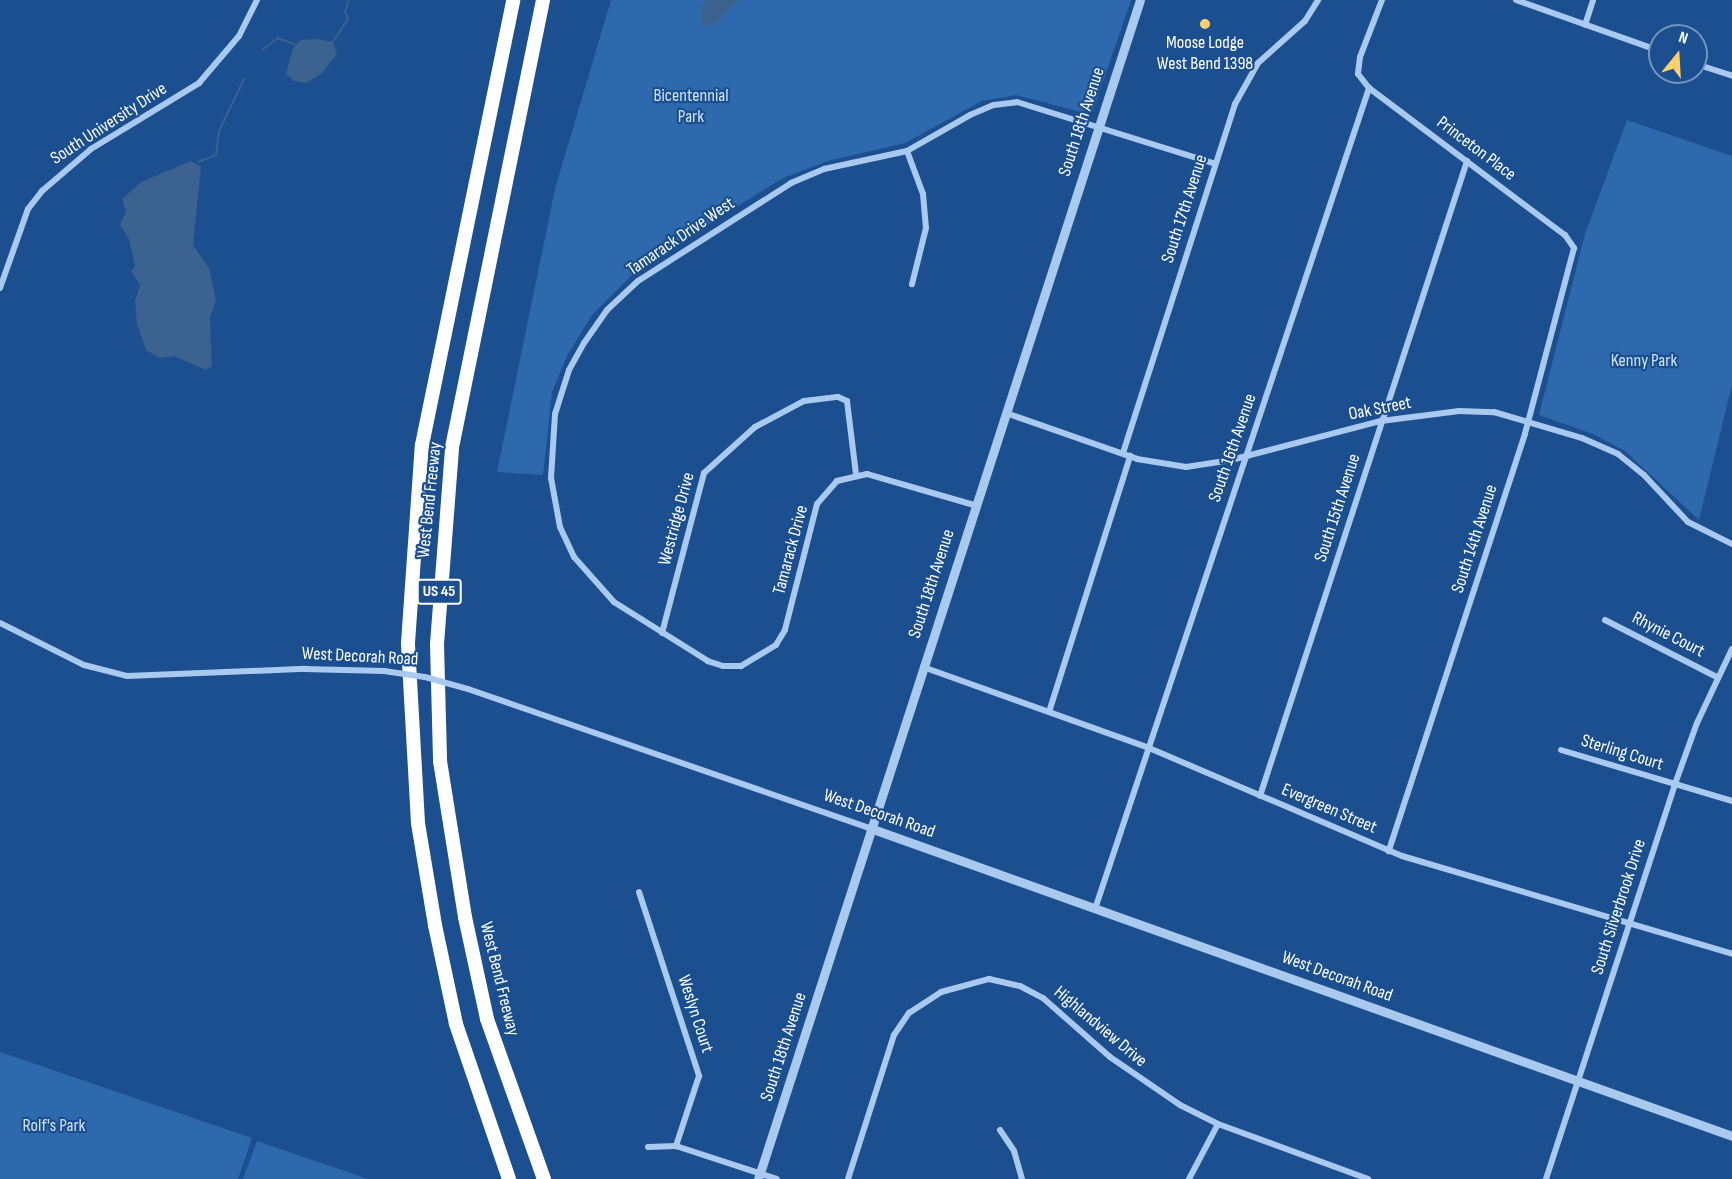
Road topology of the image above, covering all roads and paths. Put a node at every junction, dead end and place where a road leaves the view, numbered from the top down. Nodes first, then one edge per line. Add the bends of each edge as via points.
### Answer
1 (257, 0) edge
2 (513, 0) edge
3 (543, 0) edge
4 (1140, 0) edge
5 (1318, 0) edge
6 (1382, 0) edge
7 (1516, 0) edge
8 (1593, 0) edge
9 (1585, 25) junction
10 (1648, 47) edge
11 (1708, 68) edge
12 (1732, 76) edge
13 (1370, 88) junction
14 (1098, 124) junction
15 (907, 152) junction
16 (1467, 161) junction
17 (1216, 164) junction
18 (1564, 235) joint
19 (912, 284) dead end
20 (0, 288) edge
21 (1006, 413) junction
22 (1528, 420) junction
23 (1381, 421) junction
24 (1123, 453) junction
25 (1246, 455) junction
26 (1130, 456) junction
27 (856, 474) junction
28 (974, 505) junction
29 (1732, 544) edge
30 (1605, 620) dead end
31 (0, 623) edge
32 (662, 633) junction
33 (1732, 649) edge
34 (923, 667) junction
35 (1717, 677) junction
36 (1049, 712) junction
37 (1149, 748) junction
38 (1562, 750) dead end
39 (1675, 784) junction
40 (1260, 796) junction
41 (1732, 801) edge
42 (870, 828) junction
43 (1389, 851) junction
44 (639, 892) dead end
45 (1095, 909) junction
46 (1630, 923) junction
47 (1732, 954) edge
48 (1578, 1080) junction
49 (1218, 1124) junction
50 (1000, 1130) dead end
51 (1732, 1136) edge
52 (676, 1146) junction
53 (648, 1147) dead end
54 (759, 1176) edge
55 (509, 1179) edge
56 (544, 1179) edge
57 (777, 1179) edge
58 (848, 1179) edge
59 (1022, 1179) edge
60 (1190, 1179) edge
61 (1368, 1179) edge
62 (1546, 1179) edge

1 - 20 street, South University Drive via 239,36 199,83 91,149 42,190 28,209
2 - 55 highway, West Bend Freeway / US 45 via 423,445 408,643 418,822 435,925 456,1024
3 - 56 highway, West Bend Freeway / US 45 via 452,449 437,644 440,760 465,917 487,1019
4 - 14 street, South 18th Avenue
5 - 17 street, South 17th Avenue via 1305,21 1258,63 1247,79
6 - 13 street via 1360,57 1358,74
7 - 9 street
8 - 9 street
9 - 10 street
11 - 12 street
13 - 16 street, Princeton Place
13 - 25 street, South 16th Avenue
14 - 15 street, Tamarack Drive West via 1017,102 994,105
14 - 17 street, Tamarack Drive West
14 - 21 street, South 18th Avenue
15 - 19 street via 922,194 926,228
15 - 32 street, Tamarack Drive West via 824,169 791,183 638,281 607,309 569,370 555,414 551,478 560,527 574,557 595,583 614,602
16 - 18 street, Princeton Place
16 - 23 street, South 15th Avenue
17 - 24 street, South 17th Avenue
18 - 22 street, South 14th Avenue via 1574,248
21 - 24 street, Oak Street
21 - 28 street, South 18th Avenue
22 - 23 street, Oak Street via 1494,412 1459,411
22 - 29 street, Oak Street via 1618,454 1644,475 1688,522
22 - 43 street, South 14th Avenue
23 - 25 street, Oak Street
23 - 40 street, South 15th Avenue
24 - 26 street, Oak Street
25 - 26 street, Oak Street via 1186,467
25 - 37 street, South 16th Avenue
26 - 36 street
27 - 28 street via 884,477
27 - 32 street, Tamarack Drive via 837,481 817,504 785,630 771,650 741,666 723,666
27 - 32 street, Westridge Drive via 847,401 838,397 804,401 755,427 704,473
28 - 34 street, South 18th Avenue
30 - 35 street, Rhynie Court
31 - 42 street, West Decorah Road, bridge via 84,665 127,676 305,669 384,671 468,689
33 - 35 street, South Silverbrook Drive
34 - 36 street, Evergreen Street
34 - 42 street, South 18th Avenue
35 - 39 street, South Silverbrook Drive
36 - 37 street, Evergreen Street
37 - 40 street, Evergreen Street
37 - 45 street, South 16th Avenue
38 - 39 street, Sterling Court
39 - 41 street, Sterling Court
39 - 46 street, South Silverbrook Drive
40 - 43 street, Evergreen Street
42 - 45 street, West Decorah Road
42 - 54 street, South 18th Avenue
43 - 46 street, Evergreen Street
44 - 52 street, Weslyn Court via 699,1076
45 - 48 street, West Decorah Road
46 - 47 street, Evergreen Street
46 - 48 street, South Silverbrook Drive
48 - 51 street, West Decorah Road
48 - 62 street, South Silverbrook Drive
49 - 58 street, Highlandview Drive via 1130,1073 1043,998 1020,986 989,979 941,992 909,1013 888,1051
49 - 60 street
49 - 61 street, Highlandview Drive
50 - 59 street via 1014,1151
52 - 53 street
52 - 54 street
54 - 57 street

